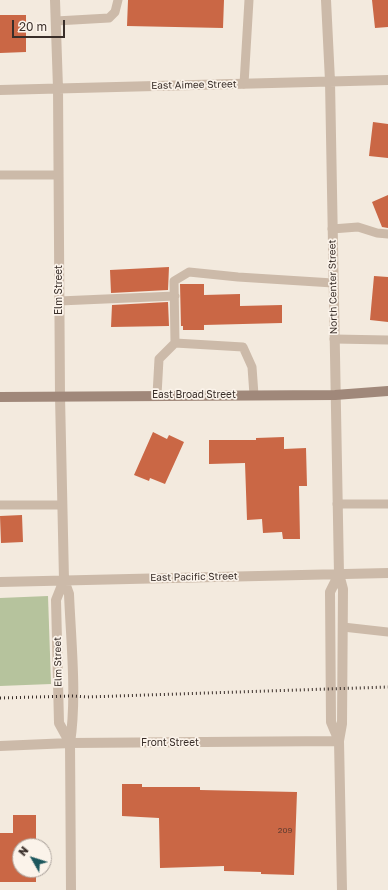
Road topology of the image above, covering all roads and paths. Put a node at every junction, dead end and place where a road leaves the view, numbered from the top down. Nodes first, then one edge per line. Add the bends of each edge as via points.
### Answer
1 (55, 0) edge
2 (118, 0) edge
3 (249, 0) edge
4 (326, 0) edge
5 (56, 21) junction
6 (388, 80) edge
7 (330, 81) junction
8 (244, 84) junction
9 (58, 88) junction
10 (0, 90) edge
11 (0, 175) edge
12 (58, 175) junction
13 (332, 229) junction
14 (388, 234) edge
15 (333, 283) junction
16 (175, 296) junction
17 (59, 301) junction
18 (334, 339) junction
19 (388, 340) edge
20 (175, 343) junction
21 (388, 391) edge
22 (157, 395) junction
23 (254, 395) junction
24 (335, 395) junction
25 (0, 396) edge
26 (60, 396) junction
27 (337, 504) junction
28 (388, 504) edge
29 (0, 505) edge
30 (62, 505) junction
31 (388, 572) edge
32 (339, 574) junction
33 (64, 580) junction
34 (0, 582) edge
35 (343, 627) junction
36 (388, 632) edge
37 (339, 740) junction
38 (70, 743) junction
39 (0, 746) edge
40 (71, 890) edge
41 (342, 890) edge

1 - 5 street, Elm Street
2 - 5 lane via 115,12 109,18
3 - 8 lane
4 - 7 street, North Center Street
5 - 9 street, Elm Street
6 - 7 street, East Aimee Street
7 - 8 street, East Aimee Street
7 - 13 street, North Center Street
8 - 9 street, East Aimee Street
9 - 10 street, East Aimee Street
9 - 12 street, Elm Street
11 - 12 lane
12 - 17 street, Elm Street
13 - 14 lane via 358,227
13 - 15 street, North Center Street
15 - 16 lane via 189,272 174,281
15 - 18 street, North Center Street
16 - 17 lane
16 - 20 lane
17 - 26 street, Elm Street
18 - 19 lane
18 - 24 street, North Center Street
20 - 22 lane via 159,359
20 - 23 lane via 243,347 252,367
21 - 24 main road, East Broad Street
22 - 23 main road, East Broad Street
22 - 26 main road, East Broad Street
23 - 24 main road, East Broad Street
24 - 27 street, North Center Street
25 - 26 main road, East Broad Street
26 - 30 street, Elm Street
27 - 28 lane
27 - 32 street, North Center Street
29 - 30 lane
30 - 33 street, Elm Street
31 - 32 street, East Pacific Street
32 - 33 street, East Pacific Street
32 - 35 street, North Center Street via 343,589
32 - 37 street, North Center Street via 330,592 331,722
33 - 34 street, East Pacific Street
33 - 38 street, Elm Street via 69,594 72,696
33 - 38 street, Elm Street via 56,600 58,723
35 - 36 lane
35 - 37 street, North Center Street via 342,724
37 - 38 street, Front Street
37 - 41 street
38 - 39 street, Front Street
38 - 40 street, Elm Street

